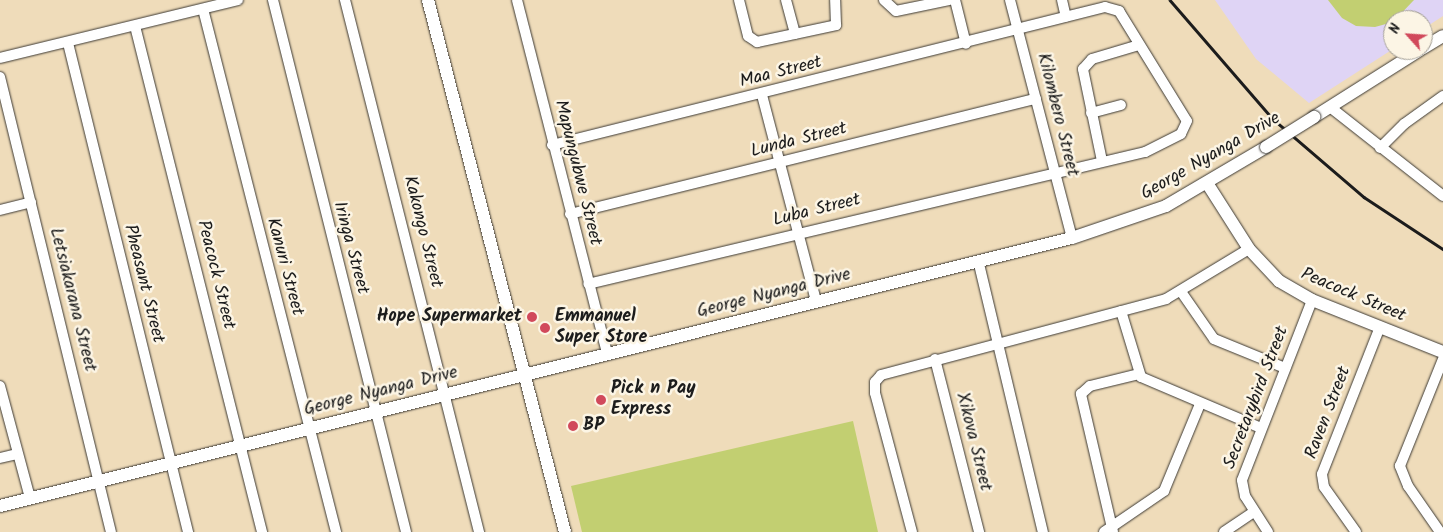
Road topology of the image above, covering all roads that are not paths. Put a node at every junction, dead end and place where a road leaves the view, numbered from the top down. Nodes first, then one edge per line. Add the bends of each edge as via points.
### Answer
1 (238, 0) edge
2 (273, 0) edge
3 (344, 0) edge
4 (428, 0) edge
5 (517, 0) edge
6 (738, 0) edge
7 (786, 0) edge
8 (835, 0) edge
9 (884, 0) edge
10 (949, 0) edge
11 (955, 0) edge
12 (1010, 0) edge
13 (1062, 0) edge
14 (203, 9) junction
15 (1066, 17) junction
16 (135, 26) junction
17 (1018, 30) junction
18 (795, 34) junction
19 (68, 43) junction
20 (966, 44) junction
21 (1139, 45) junction
22 (0, 58) edge
23 (1405, 60) edge
24 (0, 77) edge
25 (762, 95) junction
26 (1036, 99) junction
27 (1441, 101) edge
28 (1121, 105) dead end
29 (1330, 107) junction
30 (1091, 113) junction
31 (552, 145) junction
32 (1380, 148) junction
33 (1102, 161) junction
34 (780, 163) junction
35 (1054, 171) junction
36 (1207, 184) junction
37 (1443, 196) edge
38 (31, 202) junction
39 (0, 210) edge
40 (570, 214) junction
41 (798, 232) junction
42 (1072, 238) junction
43 (1249, 249) junction
44 (979, 264) junction
45 (588, 284) junction
46 (1182, 293) junction
47 (1312, 300) junction
48 (816, 302) junction
49 (1121, 312) junction
50 (1380, 327) junction
51 (998, 343) junction
52 (1443, 352) edge
53 (607, 354) junction
54 (935, 359) junction
55 (1443, 359) edge
56 (1285, 368) junction
57 (528, 374) junction
58 (1139, 374) junction
59 (0, 386) edge
60 (446, 394) junction
61 (1200, 404) junction
62 (377, 411) junction
63 (309, 428) junction
64 (1261, 428) junction
65 (239, 444) junction
66 (18, 454) junction
67 (0, 458) edge
68 (171, 463) junction
69 (99, 481) junction
70 (30, 498) junction
71 (0, 506) edge
72 (1254, 512) junction
73 (1110, 531) edge
74 (111, 532) edge
75 (188, 532) edge
76 (262, 532) edge
77 (336, 532) edge
78 (406, 532) edge
79 (479, 532) edge
80 (565, 532) edge
81 (912, 532) edge
82 (979, 532) edge
83 (1043, 532) edge
84 (1224, 532) edge
85 (1268, 532) edge
86 (1356, 532) edge
87 (1440, 532) edge

1 - 14 street
2 - 62 street, Iringa Street
3 - 60 street, Kakongo Street
4 - 57 street via 487,235
5 - 31 street, Mapungubwe Street
6 - 18 street via 752,41
7 - 18 street
8 - 18 street via 836,25
9 - 10 street via 896,11
11 - 20 street
12 - 17 street, Kilombero Street
13 - 15 street
14 - 16 street
14 - 63 street, Kanuri Street
15 - 17 street, Maa Street
15 - 21 street, Maa Street via 1113,7
16 - 19 street
16 - 65 street, Peacock Street
17 - 20 street, Maa Street
17 - 26 street, Kilombero Street
19 - 22 street
19 - 68 street, Pheasant Street
20 - 25 street, Maa Street
21 - 30 street via 1086,64 1083,75
21 - 33 street, Luba Street via 1184,114 1187,127 1156,147
23 - 29 street, George Nyanga Drive
24 - 38 street, Letsiakarana Street
25 - 31 street, Maa Street
25 - 34 street
26 - 34 street, Lunda Street
26 - 35 street, Kilombero Street
27 - 32 street
28 - 30 street
29 - 32 street
29 - 36 street, George Nyanga Drive, bridge
30 - 33 street
31 - 40 street, Mapungubwe Street
32 - 37 street
33 - 35 street, Luba Street
34 - 40 street, Lunda Street
34 - 41 street
35 - 41 street, Luba Street
35 - 42 street, Kilombero Street
36 - 42 street, George Nyanga Drive via 1146,216
36 - 43 street, Peacock Street
38 - 39 street
38 - 69 street, Letsiakarana Street
40 - 45 street, Mapungubwe Street
41 - 45 street, Luba Street
41 - 48 street
42 - 44 street, George Nyanga Drive
43 - 46 street
43 - 47 street, Peacock Street via 1279,281
44 - 48 street, George Nyanga Drive
44 - 51 street
45 - 53 street, Mapungubwe Street
46 - 49 street
46 - 56 street via 1214,339
47 - 50 street, Peacock Street
47 - 56 street, Secretarybird Street
48 - 53 street, George Nyanga Drive
49 - 51 street
49 - 58 street
50 - 52 street, Peacock Street
50 - 86 street, Raven Street via 1322,474 1324,487
51 - 54 street
51 - 83 street
53 - 57 street, George Nyanga Drive
54 - 81 street via 885,373 874,387
54 - 82 street, Xikova Street
55 - 87 street via 1400,466 1408,486
56 - 64 street, Secretarybird Street
57 - 60 street, George Nyanga Drive
57 - 80 street
58 - 61 street
58 - 73 street via 1090,386 1081,394
59 - 66 street
60 - 62 street, George Nyanga Drive
60 - 79 street, Kakongo Street
61 - 64 street
61 - 73 street via 1164,491
62 - 63 street, George Nyanga Drive
62 - 78 street, Iringa Street
63 - 65 street, George Nyanga Drive
63 - 77 street, Kanuri Street
64 - 72 street, Secretarybird Street via 1242,480
65 - 68 street, George Nyanga Drive
65 - 76 street, Peacock Street
66 - 67 street
66 - 70 street
68 - 69 street, George Nyanga Drive
68 - 75 street, Pheasant Street
69 - 70 street, George Nyanga Drive
69 - 74 street, Letsiakarana Street
70 - 71 street, George Nyanga Drive
72 - 84 street
72 - 85 street, Secretarybird Street

